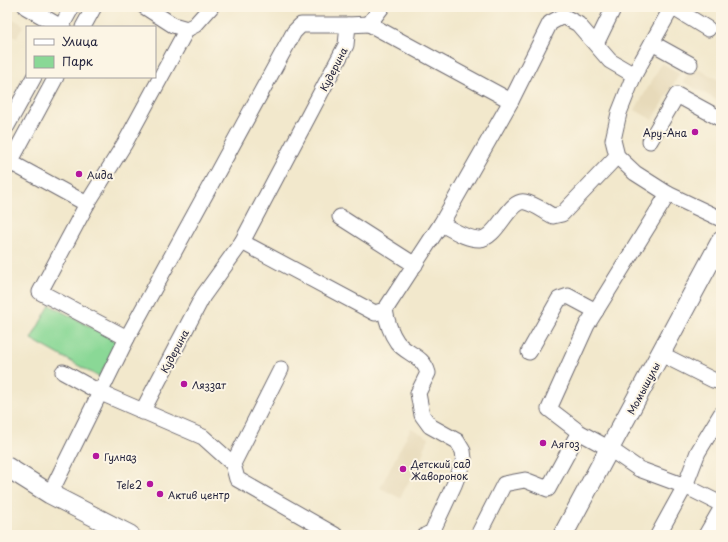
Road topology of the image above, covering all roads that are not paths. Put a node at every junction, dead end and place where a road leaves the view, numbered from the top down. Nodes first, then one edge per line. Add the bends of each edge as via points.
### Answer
1 (26, 7) edge
2 (72, 7) edge
3 (94, 7) edge
4 (145, 7) edge
5 (211, 7) edge
6 (382, 7) edge
7 (614, 7) edge
8 (672, 7) edge
9 (370, 24) junction
10 (348, 25) junction
11 (59, 26) edge
12 (62, 26) edge
13 (84, 26) edge
14 (186, 29) junction
15 (708, 29) dead end
16 (652, 43) junction
17 (596, 44) junction
18 (690, 64) dead end
19 (634, 75) junction
20 (33, 78) edge
21 (55, 78) edge
22 (511, 100) junction
23 (721, 119) edge
24 (7, 126) edge
25 (650, 141) dead end
26 (616, 156) junction
27 (9, 165) edge
28 (668, 194) junction
29 (87, 204) junction
30 (340, 216) dead end
31 (721, 219) edge
32 (441, 224) junction
33 (721, 241) edge
34 (242, 242) junction
35 (415, 265) junction
36 (385, 310) junction
37 (596, 311) junction
38 (127, 338) junction
39 (529, 352) dead end
40 (661, 354) junction
41 (281, 369) dead end
42 (63, 372) dead end
43 (721, 382) edge
44 (101, 393) junction
45 (142, 412) junction
46 (721, 414) edge
47 (579, 432) junction
48 (610, 449) junction
49 (233, 464) junction
50 (7, 467) edge
51 (685, 486) junction
52 (50, 494) junction
53 (721, 504) edge
54 (721, 509) edge
55 (127, 534) edge
56 (335, 535) edge
57 (426, 535) edge
58 (478, 535) edge
59 (563, 535) edge
60 (658, 535) edge
61 (706, 535) edge

1 - 11 street
2 - 12 street
3 - 13 street
4 - 14 street via 173,25
5 - 14 street via 195,25
6 - 9 street
7 - 17 street
8 - 15 street
8 - 16 street
9 - 10 street
9 - 22 street
10 - 34 street, Кудерина via 346,45
10 - 38 street via 301,25 294,32
14 - 29 street via 125,143
16 - 18 street
16 - 19 street
17 - 19 street via 610,61
17 - 22 street via 578,24 563,16 550,23
19 - 26 street via 619,113 613,140
20 - 24 street
21 - 27 street
22 - 32 street
23 - 25 street via 677,95
26 - 28 street via 635,173
26 - 32 street via 562,214 553,216 525,202 517,203 490,235 481,240 470,238
27 - 29 street
28 - 31 street
28 - 37 street
29 - 38 street via 40,292
30 - 35 street
32 - 35 street
33 - 40 main road, Момышулы
34 - 36 street via 375,313
34 - 45 street, Кудерина via 203,296
35 - 36 street
36 - 57 street via 387,324 398,343 425,364 428,373 418,393 422,415 430,426 457,441 463,451 464,459 454,485 432,532
37 - 39 street via 568,296 559,299
37 - 47 street via 587,325 549,409
38 - 44 street
40 - 43 street
40 - 48 main road, Момышулы
41 - 49 street
42 - 44 street
44 - 45 street
44 - 52 street
45 - 49 street via 203,438
46 - 51 street via 698,452
47 - 48 street
47 - 58 street via 548,489 525,480 504,484
48 - 51 street via 639,469
48 - 59 main road, Момышулы
49 - 56 street via 237,479
50 - 52 main road
51 - 53 street
51 - 60 street
52 - 55 main road
54 - 61 street

